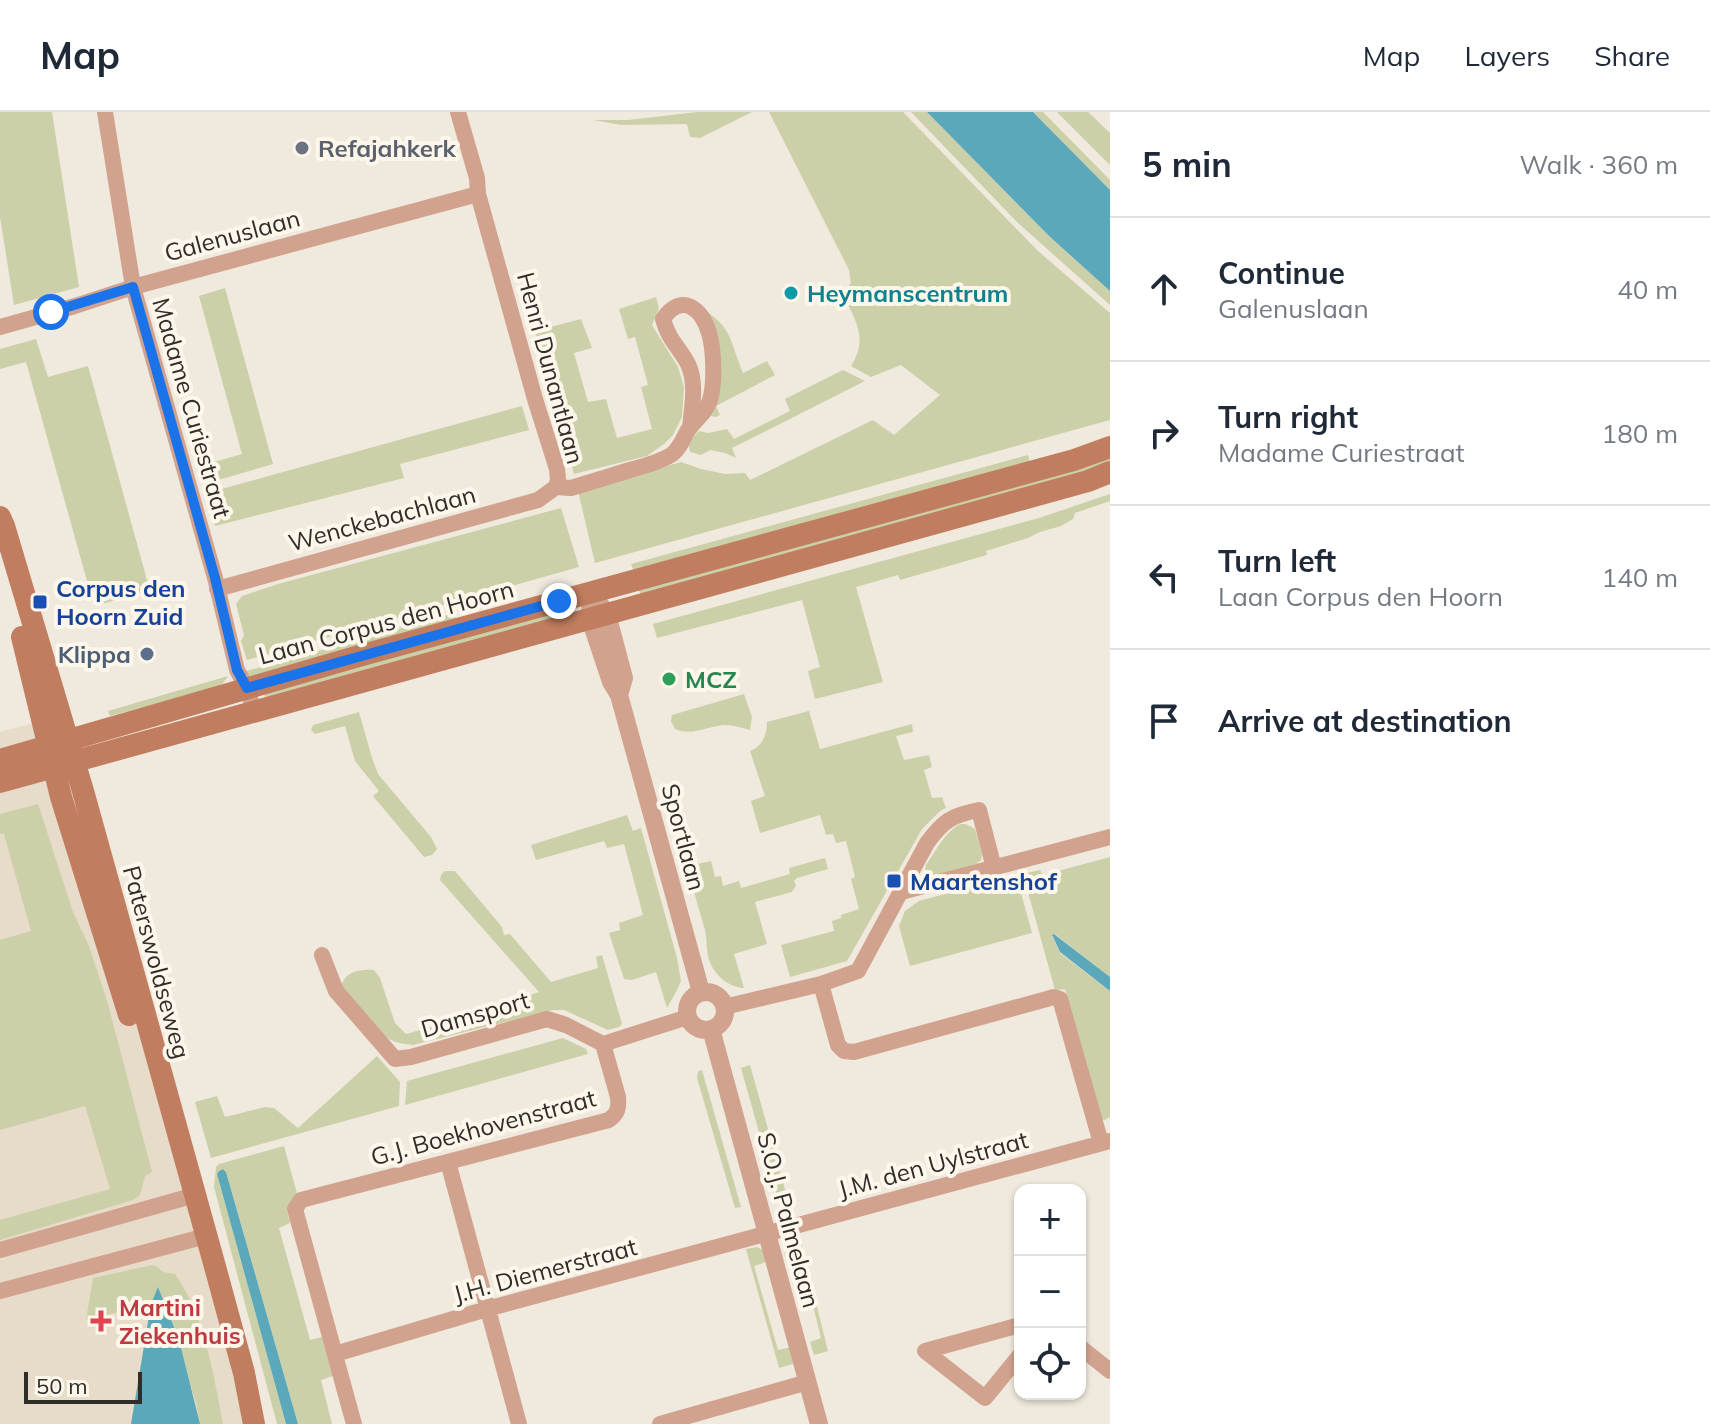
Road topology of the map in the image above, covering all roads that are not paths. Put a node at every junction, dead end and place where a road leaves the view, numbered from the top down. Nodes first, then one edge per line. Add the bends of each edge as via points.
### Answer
1 (105, 112) edge
2 (458, 112) edge
3 (478, 194) junction
4 (133, 287) junction
5 (0, 327) edge
6 (690, 428) junction
7 (1110, 447) edge
8 (1110, 472) edge
9 (556, 487) junction
10 (0, 517) edge
11 (0, 546) edge
12 (217, 589) junction
13 (591, 592) junction
14 (599, 616) junction
15 (247, 688) junction
16 (254, 711) junction
17 (61, 753) junction
18 (0, 760) edge
19 (0, 782) edge
20 (1110, 837) edge
21 (994, 868) junction
22 (901, 892) junction
23 (322, 955) dead end
24 (821, 984) junction
25 (701, 992) junction
26 (724, 1007) junction
27 (688, 1017) junction
28 (711, 1029) junction
29 (603, 1044) junction
30 (1106, 1142) edge
31 (448, 1162) junction
32 (188, 1197) junction
33 (768, 1233) junction
34 (199, 1238) junction
35 (0, 1250) edge
36 (0, 1291) edge
37 (487, 1309) junction
38 (1014, 1327) edge
39 (1086, 1352) edge
40 (335, 1354) junction
41 (1014, 1362) edge
42 (1110, 1371) edge
43 (808, 1382) junction
44 (240, 1424) edge
45 (254, 1424) edge
46 (354, 1424) edge
47 (519, 1424) edge
48 (660, 1424) edge
49 (819, 1424) edge

1 - 4 street, Madame Curiestraat
2 - 3 street, Henri Dunantlaan
3 - 4 street, Galenuslaan
3 - 9 street, Henri Dunantlaan via 557,469
4 - 5 street, Galenuslaan
4 - 12 street, Madame Curiestraat
6 - 6 street, Henri Dunantlaan via 710,400 714,372 709,333 697,310 677,305 663,319 689,367 694,390
6 - 9 street, Henri Dunantlaan via 674,453 660,461 571,488
7 - 13 main road, Laan Corpus den Hoorn
8 - 14 main road, Laan Corpus den Hoorn
9 - 12 street, Wenckebachlaan via 538,500
10 - 17 main road, Paterswoldseweg
11 - 17 main road, Paterswoldseweg
12 - 15 street, Madame Curiestraat via 237,670
13 - 14 street, Sportlaan
13 - 15 main road, Laan Corpus den Hoorn
14 - 16 main road, Laan Corpus den Hoorn
14 - 25 street, Sportlaan via 624,678 619,695
15 - 16 street, Madame Curiestraat
15 - 17 main road, Laan Corpus den Hoorn
16 - 17 main road, Laan Corpus den Hoorn
17 - 18 main road, Laan Corpus den Hoorn
17 - 19 main road, Laan Corpus den Hoorn
17 - 32 main road, Paterswoldseweg via 61,797
20 - 21 street
21 - 22 street
21 - 22 street via 979,810 963,813 936,831
22 - 24 street via 858,971
23 - 29 street, Damsport via 336,991 395,1059 547,1019
24 - 26 street
24 - 30 street via 838,1045 854,1052 1060,999
25 - 26 street via 713,993
25 - 27 street via 689,1002
26 - 28 street via 722,1020
27 - 28 street via 694,1026
27 - 29 street
28 - 33 street, S.O.J. Palmelaan
29 - 31 street, G.J. Boekhovenstraat via 619,1106 609,1120
30 - 33 street, J.M. den Uylstraat
31 - 37 street
31 - 40 street, G.J. Boekhovenstraat via 301,1200 295,1209
32 - 34 main road, Paterswoldseweg
32 - 35 street
33 - 37 street, J.H. Diemerstraat
33 - 43 street, S.O.J. Palmelaan
34 - 36 street
34 - 44 main road, Paterswoldseweg
34 - 45 main road, Paterswoldseweg via 244,1373
37 - 40 street, J.H. Diemerstraat
37 - 47 street
38 - 41 street via 925,1351 985,1398
39 - 42 street
40 - 46 street
43 - 48 street
43 - 49 street, S.O.J. Palmelaan

